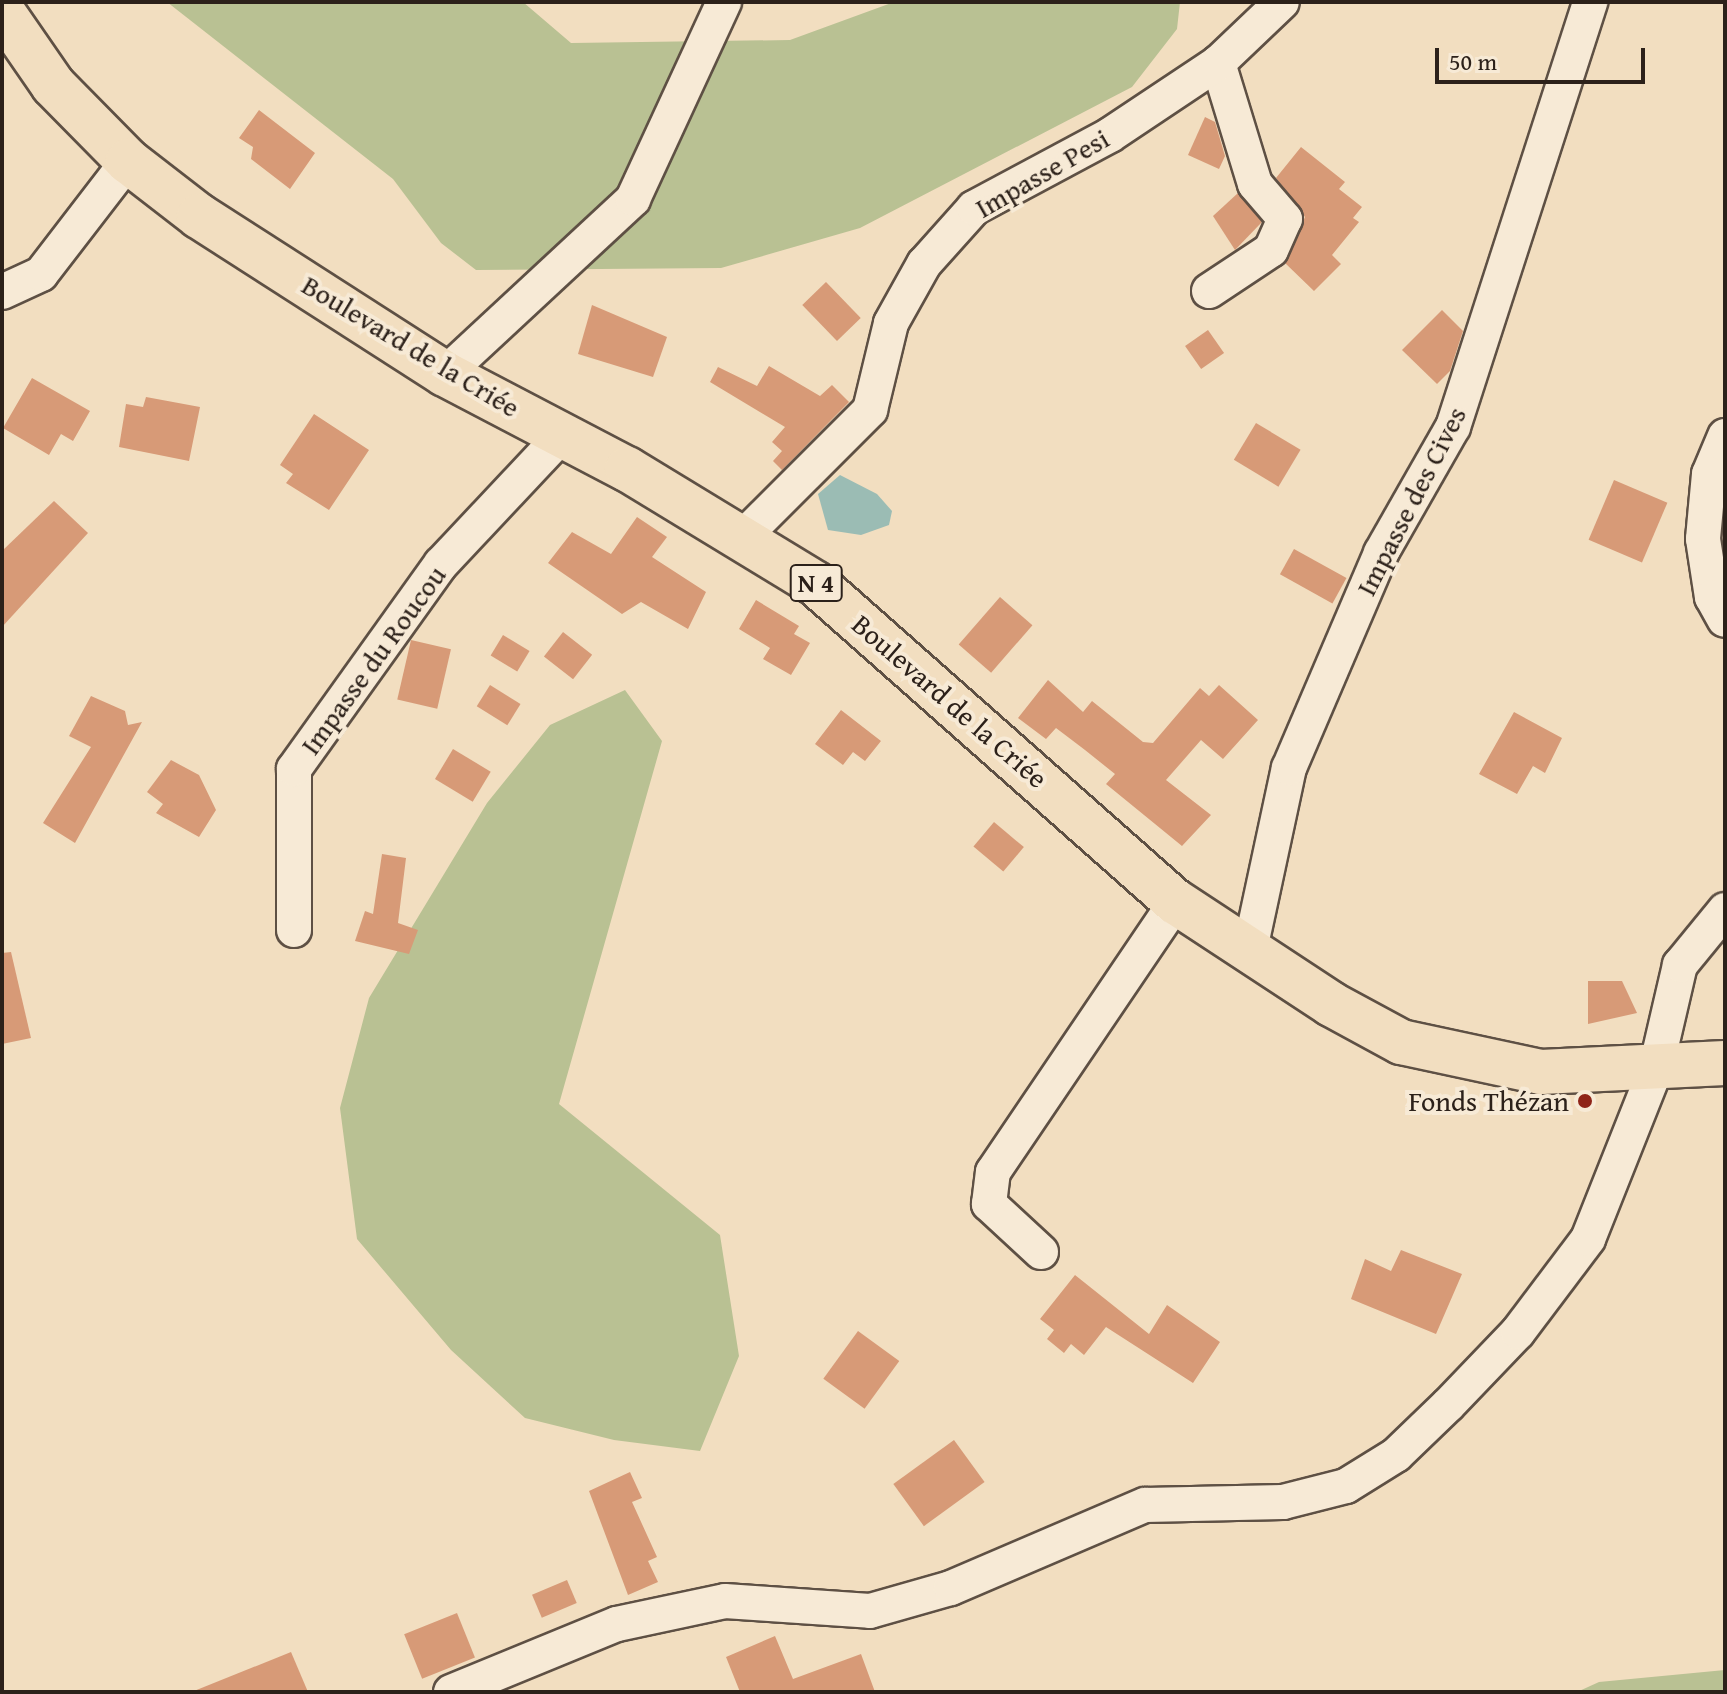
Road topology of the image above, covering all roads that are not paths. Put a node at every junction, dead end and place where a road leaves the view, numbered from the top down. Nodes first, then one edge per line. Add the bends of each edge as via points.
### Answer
1 (724, 2) edge
2 (1282, 2) edge
3 (1590, 2) edge
4 (2, 11) edge
5 (1218, 63) junction
6 (128, 161) junction
7 (1209, 291) dead end
8 (2, 292) edge
9 (445, 374) junction
10 (563, 434) junction
11 (1725, 436) edge
12 (743, 537) junction
13 (1725, 620) edge
14 (1176, 902) junction
15 (1725, 910) edge
16 (294, 930) dead end
17 (1249, 954) junction
18 (1725, 1063) edge
19 (1656, 1068) junction
20 (1041, 1252) dead end
21 (451, 1692) edge

1 - 9 street via 633,199
2 - 5 street, Impasse Pesi
3 - 17 street, Impasse des Cives via 1453,427 1381,553 1289,768
4 - 6 main road, Boulevard de la Criée / N 4 via 53,85
5 - 7 street via 1255,184 1285,219 1271,250
5 - 12 street, Impasse Pesi via 1110,135 974,208 924,264 891,323 870,410
6 - 8 street via 41,274
6 - 9 main road, Boulevard de la Criée / N 4 via 199,216
9 - 10 main road, Boulevard de la Criée / N 4
10 - 12 main road, Boulevard de la Criée / N 4
10 - 16 street, Impasse du Roucou via 441,564 294,769
11 - 13 street via 1709,474 1703,539 1712,597
12 - 14 main road, Boulevard de la Criée / N 4 via 827,593
14 - 17 main road, Boulevard de la Criée / N 4
14 - 20 street via 993,1172 989,1204
15 - 19 street via 1680,965
17 - 19 main road, Boulevard de la Criée / N 4 via 1401,1042 1472,1062 1541,1072
18 - 19 main road, Boulevard de la Criée / N 4
19 - 21 street via 1588,1239 1518,1332 1448,1405 1396,1455 1346,1486 1283,1502 1145,1505 951,1588 870,1611 725,1601 617,1624

